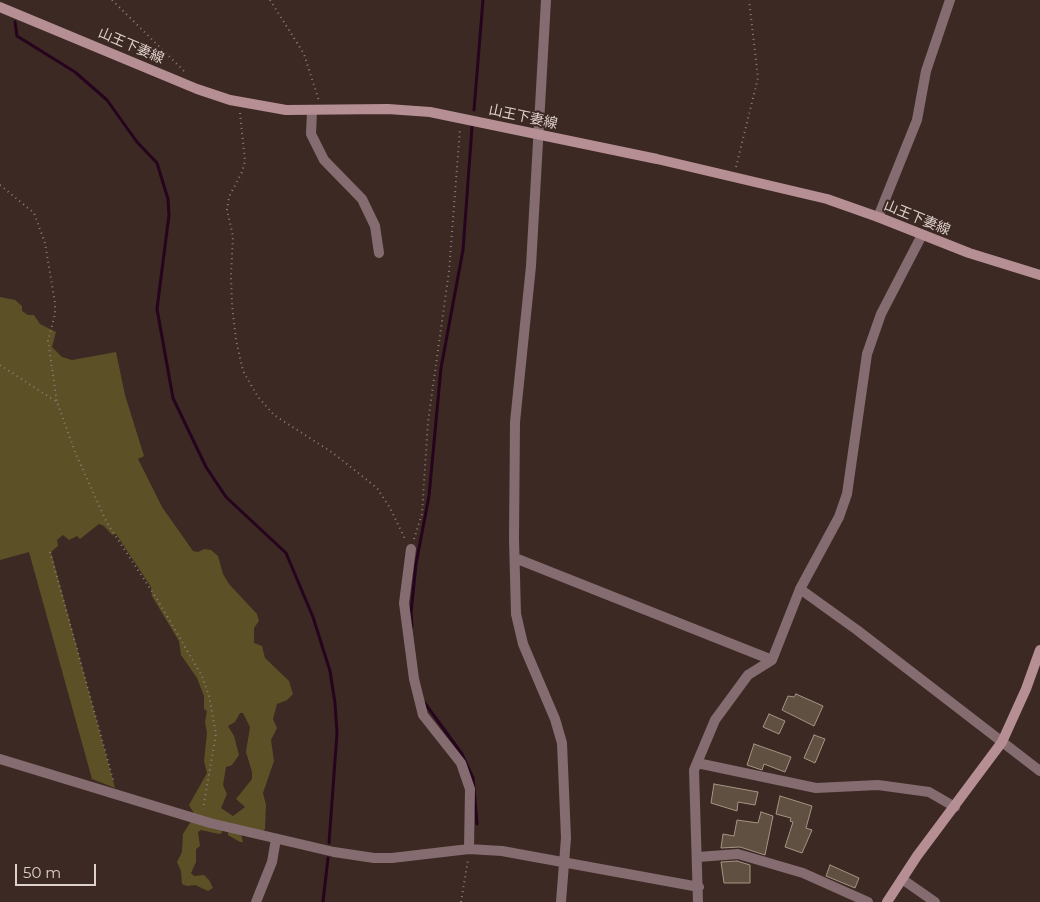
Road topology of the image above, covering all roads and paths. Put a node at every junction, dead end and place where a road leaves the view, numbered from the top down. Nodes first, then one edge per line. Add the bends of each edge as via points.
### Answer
1 (112, 0) edge
2 (270, 0) edge
3 (546, 0) edge
4 (749, 0) edge
5 (950, 0) edge
6 (0, 7) edge
7 (186, 84) junction
8 (239, 102) junction
9 (316, 111) junction
10 (460, 117) junction
11 (539, 135) junction
12 (734, 176) junction
13 (0, 185) edge
14 (878, 216) junction
15 (922, 235) junction
16 (379, 253) dead end
17 (1040, 275) edge
18 (0, 366) edge
19 (57, 402) junction
20 (411, 550) junction
21 (50, 552) dead end
22 (514, 558) junction
23 (800, 589) junction
24 (1040, 650) edge
25 (772, 660) junction
26 (1002, 742) junction
27 (0, 759) edge
28 (697, 762) junction
29 (1040, 770) edge
30 (117, 795) junction
31 (955, 807) junction
32 (201, 820) junction
33 (276, 839) junction
34 (469, 849) junction
35 (698, 857) junction
36 (564, 860) junction
37 (902, 879) junction
38 (699, 886) junction
39 (256, 902) edge
40 (461, 902) edge
41 (561, 902) edge
42 (698, 902) edge
43 (868, 902) edge
44 (887, 902) edge
45 (935, 902) edge

1 - 7 path via 179,65 185,72
2 - 9 path via 304,54
3 - 11 street
4 - 12 path via 758,78
5 - 14 street via 926,71 917,120
6 - 7 main road, 山王下妻線
7 - 8 main road, 山王下妻線
8 - 9 main road, 山王下妻線
8 - 20 path via 245,161 229,197 227,210 233,236 234,323 243,371 274,416 333,453 377,488
9 - 10 main road, 山王下妻線 via 411,110
9 - 16 street via 311,134 324,160 362,199 375,226
10 - 11 main road, 山王下妻線
10 - 20 path via 449,270 428,422 422,514
11 - 12 main road, 山王下妻線
11 - 22 street via 531,266 515,422
12 - 14 main road, 山王下妻線 via 827,199
13 - 19 path via 34,214 45,243 55,303 48,341
14 - 15 main road, 山王下妻線
15 - 17 main road, 山王下妻線
15 - 23 street via 881,314 867,354 847,494 840,517
18 - 19 path
19 - 32 path via 107,523 184,644 209,696 216,734
20 - 34 street via 404,603 414,679 422,715 461,763 470,789
21 - 30 path
22 - 25 street
22 - 36 street via 516,614 523,644 562,743
23 - 25 street
23 - 26 street
24 - 26 main road
25 - 28 street via 748,675 715,720
26 - 29 street
26 - 31 main road
27 - 30 street
28 - 31 street via 816,788 878,785 929,792
28 - 35 street via 694,770
30 - 32 street
31 - 37 main road
32 - 33 street
33 - 34 street via 374,858
33 - 39 street via 272,862
34 - 36 street
34 - 40 path
35 - 38 street
35 - 43 street via 738,854 803,872
36 - 38 street
36 - 41 street
37 - 44 main road
37 - 45 street
38 - 42 street

